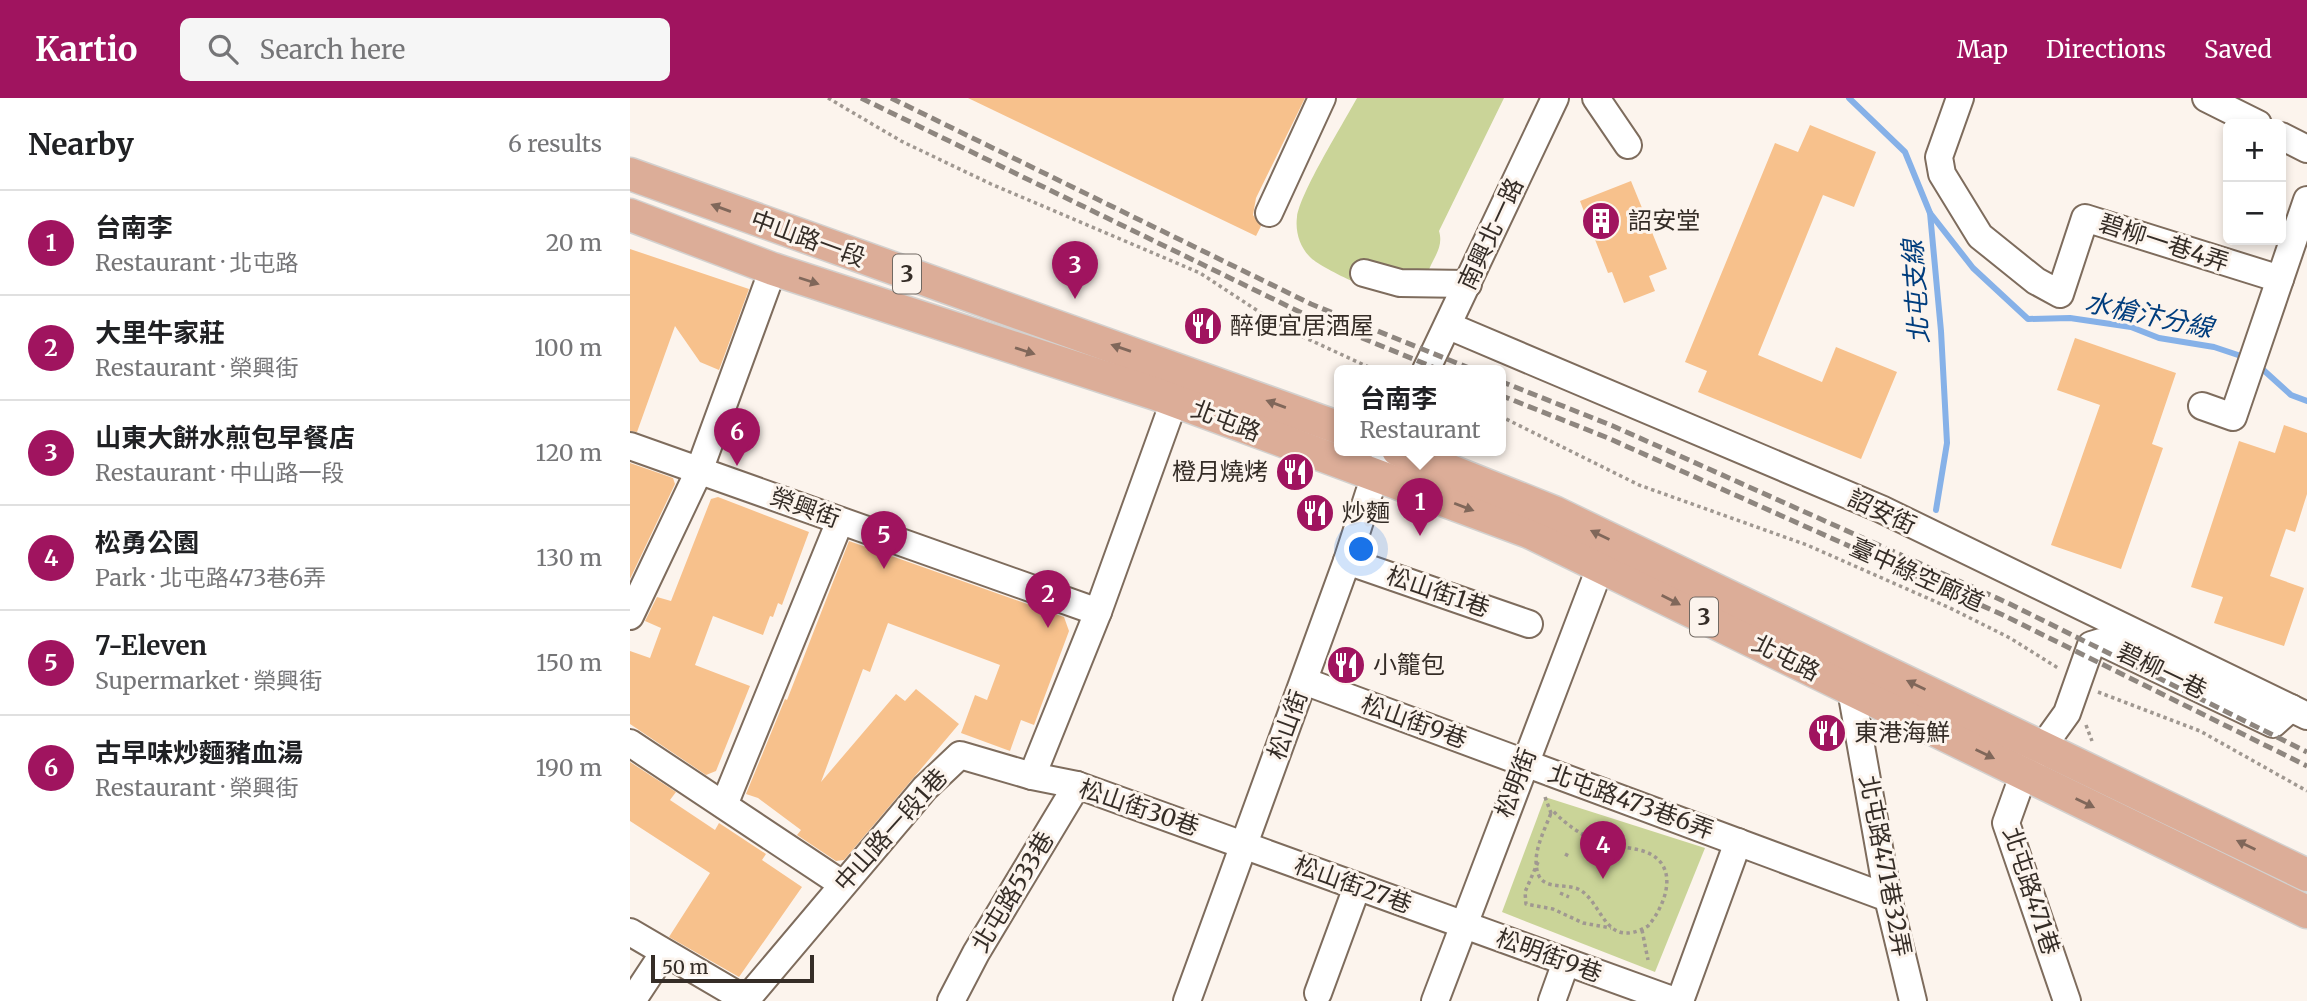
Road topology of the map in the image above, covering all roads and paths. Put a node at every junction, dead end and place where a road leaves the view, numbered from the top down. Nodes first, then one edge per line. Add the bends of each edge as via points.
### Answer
1 (828, 98) edge
2 (1322, 98) edge
3 (1555, 98) edge
4 (1596, 98) edge
5 (1960, 98) edge
6 (2206, 98) edge
7 (2248, 119) edge
8 (2286, 138) edge
9 (1628, 145) dead end
10 (2307, 149) edge
11 (630, 174) edge
12 (2307, 200) edge
13 (1269, 213) dead end
14 (630, 215) edge
15 (773, 269) junction
16 (1364, 273) dead end
17 (2280, 279) junction
18 (1468, 284) junction
19 (1449, 326) junction
20 (1364, 365) edge
21 (1429, 365) edge
22 (1185, 371) junction
23 (1175, 401) junction
24 (2202, 406) dead end
25 (1506, 419) edge
26 (1334, 426) edge
27 (630, 446) edge
28 (1334, 448) edge
29 (1360, 456) edge
30 (1413, 456) edge
31 (1383, 463) edge
32 (699, 471) junction
33 (840, 521) junction
34 (1347, 561) junction
35 (1601, 565) junction
36 (1098, 612) junction
37 (630, 616) edge
38 (1529, 624) dead end
39 (1304, 681) junction
40 (2078, 681) junction
41 (1851, 690) junction
42 (2302, 710) edge
43 (2082, 713) dead end
44 (630, 743) edge
45 (2044, 746) junction
46 (2095, 751) dead end
47 (1524, 763) junction
48 (2024, 773) junction
49 (1032, 776) junction
50 (1077, 785) junction
51 (2307, 791) edge
52 (1545, 797) dead end
53 (724, 805) junction
54 (1551, 813) junction
55 (1738, 842) junction
56 (1604, 844) junction
57 (1244, 845) junction
58 (1599, 857) dead end
59 (1538, 862) junction
60 (2307, 875) edge
61 (842, 884) junction
62 (1357, 887) junction
63 (1583, 892) junction
64 (1560, 893) dead end
65 (1569, 897) dead end
66 (1580, 898) dead end
67 (1888, 898) junction
68 (2307, 912) edge
69 (1463, 925) junction
70 (1611, 928) junction
71 (1642, 930) junction
72 (630, 932) edge
73 (663, 954) junction
74 (1648, 960) dead end
75 (1566, 962) junction
76 (1318, 993) dead end
77 (632, 1001) edge
78 (951, 1001) edge
79 (1187, 1001) edge
80 (1435, 1001) edge
81 (1552, 1001) edge
82 (1677, 1001) edge
83 (1913, 1001) edge
84 (2067, 1001) edge

1 - 20 path via 901,141 991,184 1200,273 1284,327
2 - 13 street
3 - 18 street, 南興北一路
4 - 9 street
5 - 17 street, 碧柳一巷4弄 via 1939,157 1942,174 1980,236 2036,281 2060,294 2085,218
6 - 7 street
8 - 10 street
22 -> 11 main road, 中山路一段 / 3
12 - 17 street
14 - 15 main road, 中山路一段 / 3
15 -> 23 main road, 中山路一段 / 3
15 - 32 street
16 - 18 street via 1400,284
17 - 24 street via 2234,417
18 - 19 street, 南興北一路
19 - 21 street, 南興北一路
19 - 42 street, 詔安街 via 1881,509
22 - 23 street
26 -> 22 main road, 北屯路 / 3
23 - 28 main road, 北屯路 / 3
23 - 36 street
25 - 40 path, 臺中綠空廊道 via 1639,485 1807,545 1950,608 2010,638
27 - 32 street, 榮興街
29 - 31 main road, 北屯路 / 3
45 -> 30 main road, 北屯路 / 3 via 1554,512
31 - 34 street, 松山街
31 -> 35 main road, 北屯路 / 3
32 - 33 street, 榮興街
32 - 37 street
33 - 36 street, 榮興街
33 - 53 street
34 - 38 street, 松山街1巷
34 - 39 street, 松山街
35 -> 41 main road, 北屯路 / 3
35 - 47 street, 松明街
36 - 49 street
39 - 47 street, 松山街9巷
39 - 57 street, 松山街
40 - 42 street, 碧柳一巷 via 2091,645 2101,642 2273,724
40 - 45 street, 碧柳一巷 via 2067,713
40 - 51 path, 臺中綠空廊道 via 2200,730
41 -> 48 main road, 北屯路 / 3
41 - 67 street, 北屯路471巷32弄
43 - 46 path
44 - 53 street
45 - 48 street, 北屯路471巷
60 -> 45 main road, 北屯路 / 3
47 - 55 street, 北屯路473巷6弄
47 - 69 street, 松明街
48 -> 68 main road, 北屯路 / 3
48 - 84 street, 北屯路471巷 via 2006,823
49 - 50 street, 松山街30巷
49 - 61 street, 中山路一段1巷 via 960,755 925,788
50 - 57 street, 松山街30巷
50 - 78 street, 北屯路533巷
52 - 54 path
53 - 61 street
54 - 56 path
54 - 59 path
55 - 67 street, 北屯路473巷6弄
55 - 82 street, 北屯路473巷6弄
56 - 58 path
56 - 71 path via 1650,854 1663,868 1664,900
57 - 62 street, 松山街27巷
57 - 79 street, 松山街
59 - 63 path via 1545,882
59 - 70 path via 1525,892 1526,904
61 - 73 street, 中山路一段1巷 via 746,1000
62 - 69 street, 松山街27巷
62 - 76 street
63 - 66 path
63 - 70 path
64 - 65 path
67 - 83 street, 北屯路471巷32弄
69 - 75 street, 松明街9巷
69 - 80 street, 松明街
70 - 71 path
71 - 74 path
72 - 73 street, 中山路一段1巷
73 - 77 street
75 - 81 street
75 - 82 street, 松明街9巷

